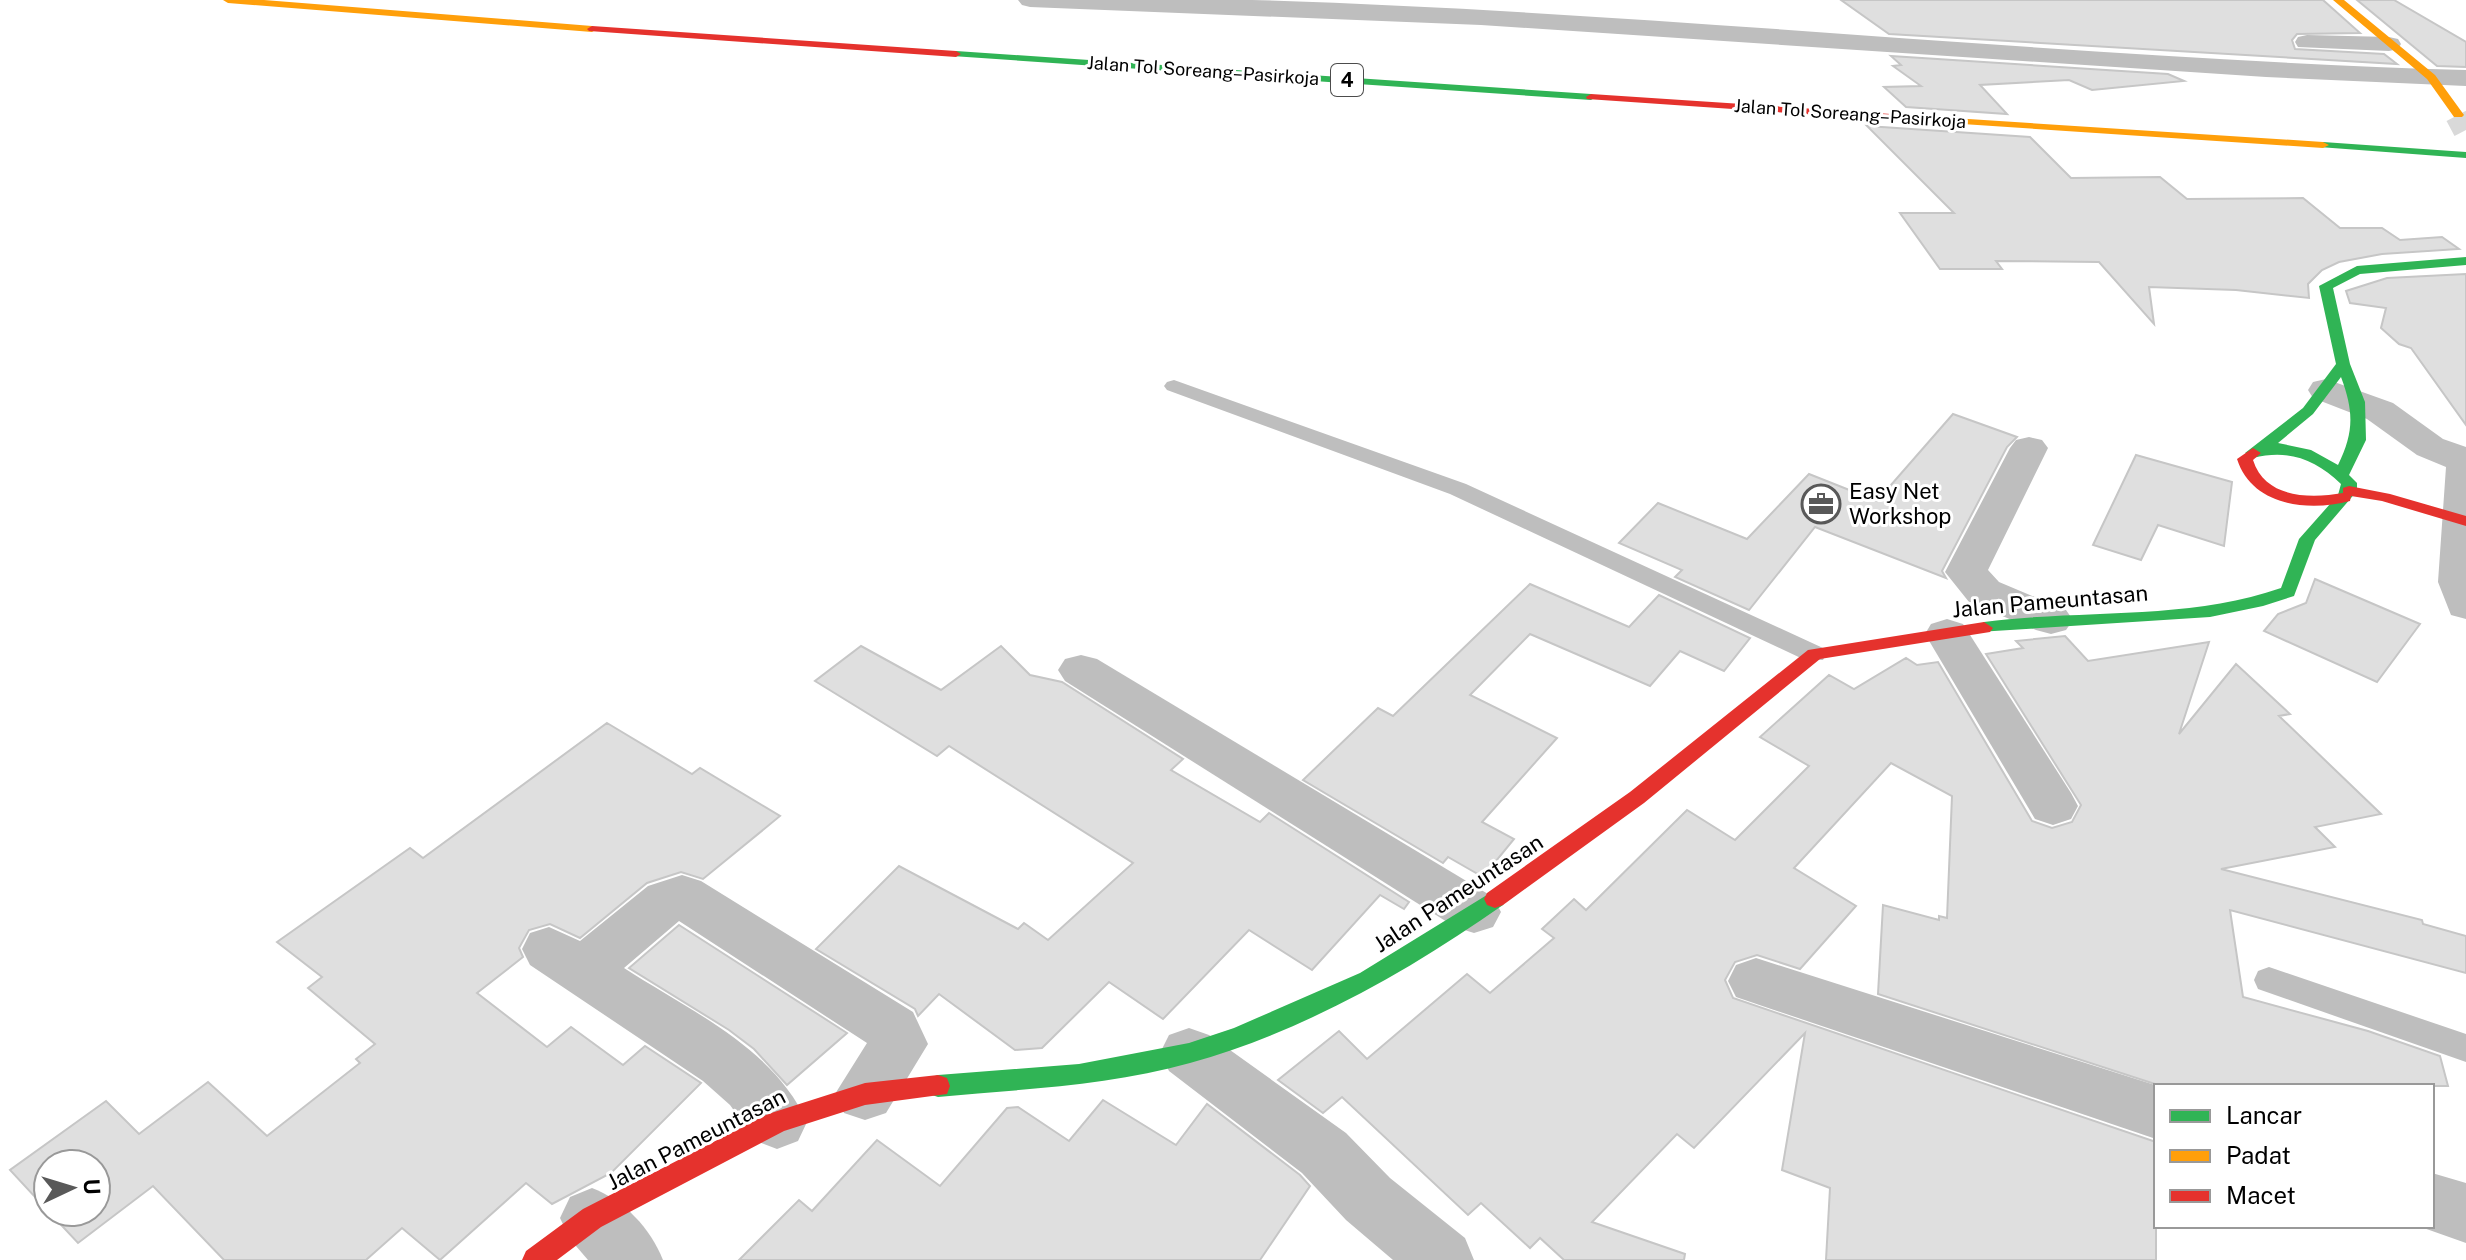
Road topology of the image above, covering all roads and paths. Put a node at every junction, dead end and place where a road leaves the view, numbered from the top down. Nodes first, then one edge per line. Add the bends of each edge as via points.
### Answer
1 (228, 0) edge
2 (425, 0) edge
3 (1030, 0) edge
4 (2338, 0) edge
5 (1618, 5) dead end
6 (1383, 7) edge
7 (1631, 28) junction
8 (2211, 41) dead end
9 (2285, 42) dead end
10 (2090, 43) dead end
11 (2389, 44) junction
12 (1149, 48) dead end
13 (2431, 77) junction
14 (2466, 78) edge
15 (2458, 127) edge
16 (2466, 155) edge
17 (2466, 261) edge
18 (2342, 385) junction
19 (1174, 386) dead end
20 (2029, 448) dead end
21 (2262, 449) junction
22 (2465, 460) edge
23 (2263, 486) junction
24 (2346, 486) junction
25 (2466, 521) edge
26 (2298, 528) junction
27 (2466, 605) edge
28 (2051, 620) junction
29 (1947, 634) junction
30 (1814, 654) junction
31 (1081, 670) dead end
32 (2053, 806) dead end
33 (1474, 912) junction
34 (2269, 980) dead end
35 (1756, 981) dead end
36 (2466, 1048) edge
37 (1189, 1053) junction
38 (865, 1094) junction
39 (2154, 1111) edge
40 (777, 1122) junction
41 (2434, 1203) edge
42 (2466, 1213) edge
43 (612, 1239) edge
44 (535, 1260) edge
45 (1442, 1260) edge

1 - 16 main road, Jalan Tol Soreang–Pasirkoja / 4 via 625,32
2 - 12 main road, Jalan Tol Soreang–Pasirkoja
3 - 6 street
4 - 11 main road
5 - 7 street
6 - 7 street
7 - 13 street
8 - 10 street
9 - 11 street
11 - 13 main road
13 - 14 street
13 - 15 main road
17 - 18 main road via 2356,269 2326,286
18 - 21 main road
18 - 22 street via 2430,447
18 - 24 main road via 2358,440
19 - 30 lane via 1458,489
20 - 28 street via 1966,572 1984,592
21 - 23 main road via 2245,459
21 - 24 main road via 2313,456
22 - 27 street via 2459,582
23 - 24 main road via 2316,503
23 - 26 main road
24 - 25 main road
24 - 26 main road
26 - 28 main road, Jalan Pameuntasan via 2288,592 2274,599 2146,616
28 - 29 main road, Jalan Pameuntasan
29 - 30 main road, Jalan Pameuntasan
29 - 32 street
30 - 33 main road, Jalan Pameuntasan via 1712,741
31 - 33 street
33 - 37 main road, Jalan Pameuntasan via 1368,980
34 - 36 lane
35 - 39 street
37 - 38 main road, Jalan Pameuntasan via 1079,1074
37 - 45 street via 1324,1153 1368,1199
38 - 40 main road, Jalan Pameuntasan
38 - 40 street via 899,1044 893,1029 682,896 566,959 724,1063 751,1087
40 - 43 main road, Jalan Pameuntasan
41 - 42 street
43 - 44 main road, Jalan Pameuntasan

